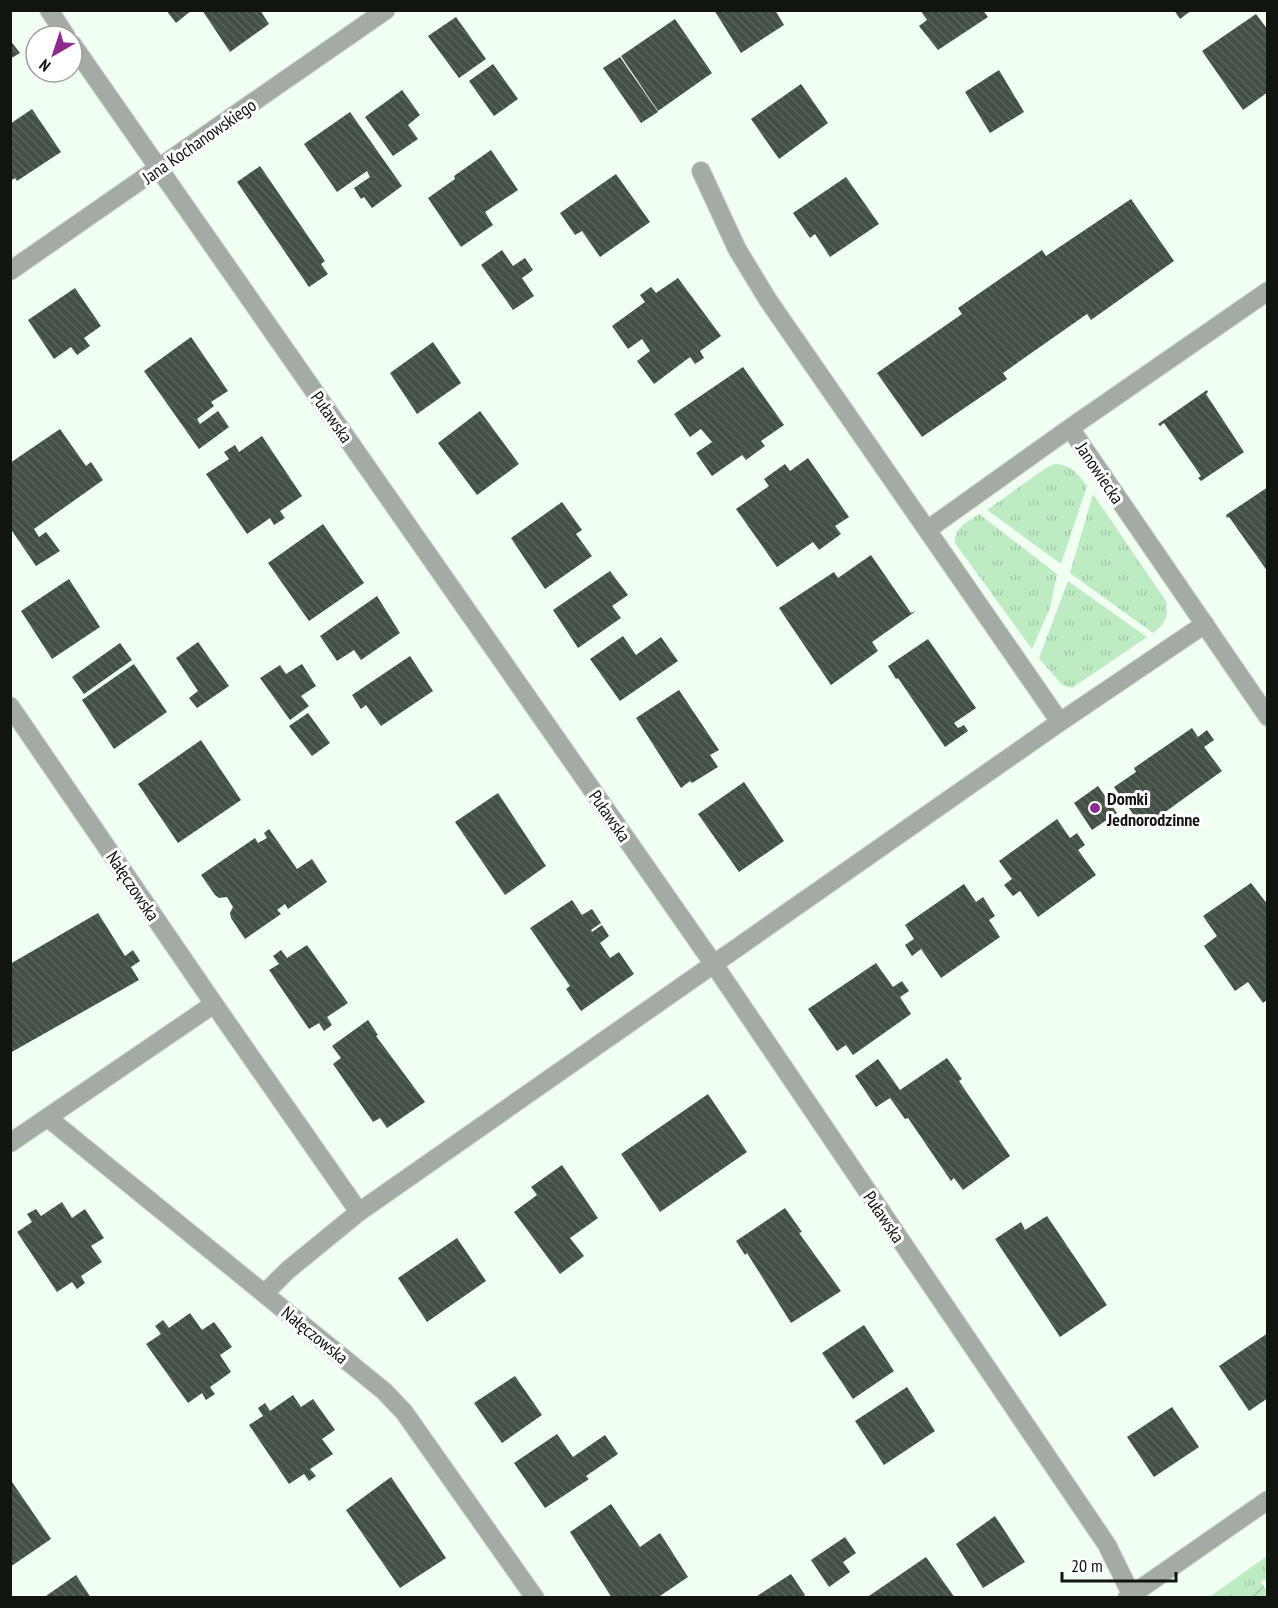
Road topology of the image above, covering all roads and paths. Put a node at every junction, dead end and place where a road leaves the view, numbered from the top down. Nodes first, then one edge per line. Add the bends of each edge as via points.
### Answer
1 (49, 10) edge
2 (387, 10) edge
3 (58, 24) edge
4 (84, 61) edge
5 (159, 168) junction
6 (701, 171) dead end
7 (10, 271) edge
8 (1268, 291) edge
9 (1070, 428) junction
10 (927, 530) junction
11 (1205, 624) junction
12 (10, 706) edge
13 (1268, 717) edge
14 (1060, 722) junction
15 (715, 966) junction
16 (214, 1004) junction
17 (48, 1118) junction
18 (10, 1143) edge
19 (359, 1212) junction
20 (264, 1294) junction
21 (1268, 1500) edge
22 (1130, 1596) edge
23 (535, 1598) edge

1 - 3 street
2 - 5 street, Jana Kochanowskiego
4 - 5 street, Puławska
5 - 7 street, Jana Kochanowskiego
5 - 15 street, Puławska
6 - 10 street via 737,249 768,300
8 - 9 street, Janowiecka
9 - 10 street
9 - 11 street, Janowiecka
10 - 14 street
11 - 13 street, Janowiecka
11 - 14 street
12 - 16 street, Nałęczowska
14 - 15 street
15 - 19 street
15 - 22 street, Puławska via 1107,1545
16 - 17 street
16 - 19 street, Nałęczowska
17 - 18 street
17 - 20 street, Nałęczowska
19 - 20 street
20 - 23 street, Nałęczowska via 384,1391 404,1412
21 - 22 street

